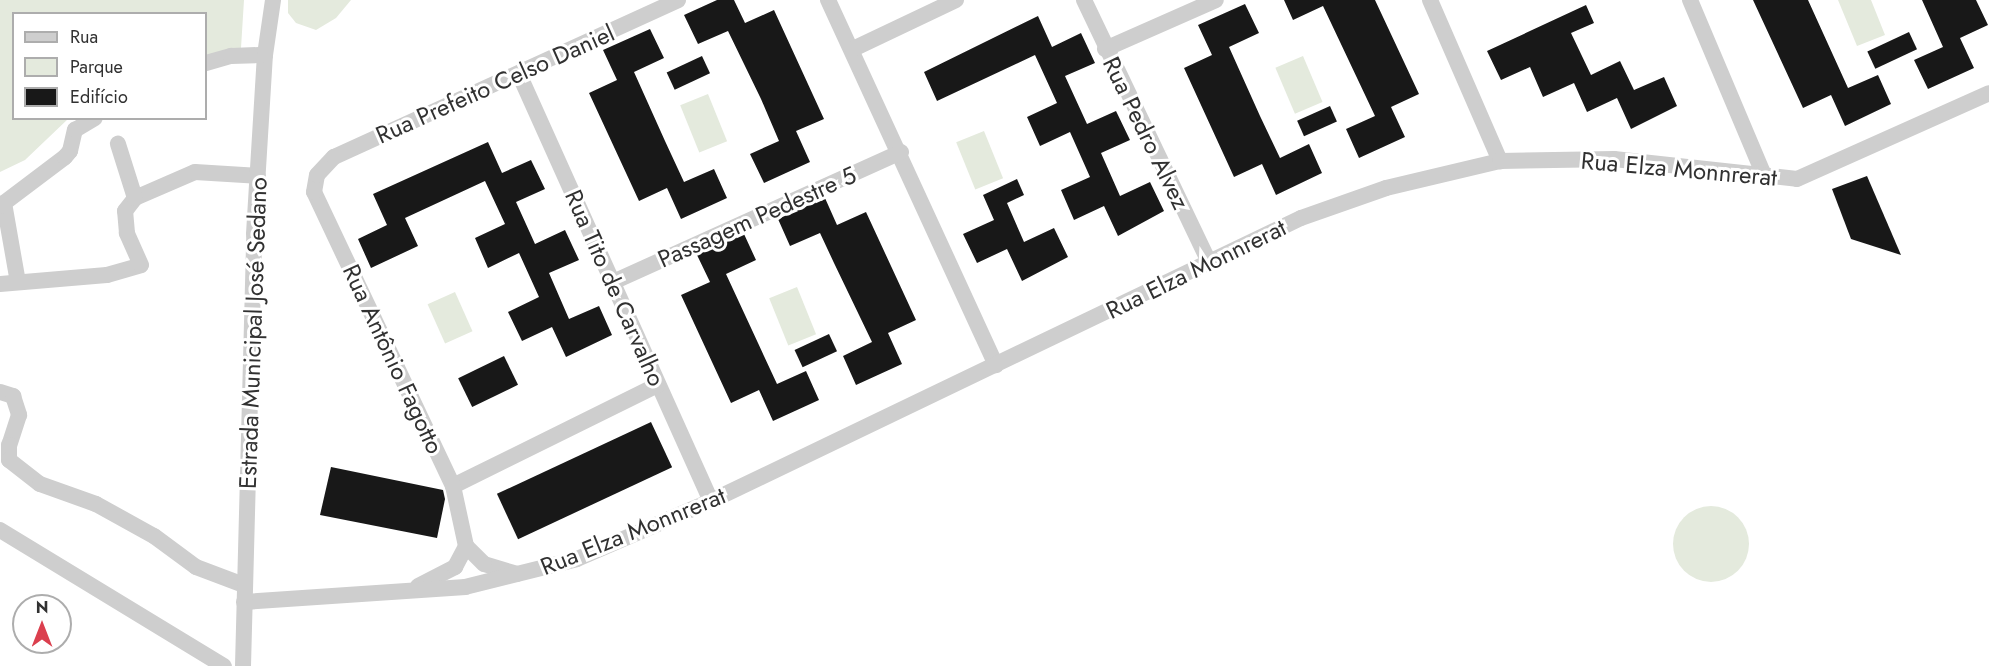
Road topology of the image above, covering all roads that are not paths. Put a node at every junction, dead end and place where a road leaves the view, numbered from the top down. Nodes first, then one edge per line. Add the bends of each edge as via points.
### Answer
1 (273, 0) edge
2 (678, 0) edge
3 (828, 0) edge
4 (956, 0) edge
5 (1084, 0) edge
6 (1215, 0) edge
7 (1430, 0) edge
8 (1690, 0) edge
9 (1105, 49) junction
10 (853, 50) junction
11 (264, 55) junction
12 (207, 63) edge
13 (519, 74) junction
14 (1989, 93) edge
15 (92, 120) edge
16 (118, 144) dead end
17 (901, 152) junction
18 (1500, 160) junction
19 (1764, 175) junction
20 (258, 176) junction
21 (317, 176) joint
22 (135, 198) junction
23 (2, 204) edge
24 (1210, 264) junction
25 (18, 282) junction
26 (614, 282) junction
27 (0, 284) edge
28 (996, 365) junction
29 (657, 385) junction
30 (0, 392) edge
31 (453, 486) junction
32 (711, 501) junction
33 (0, 530) edge
34 (466, 546) junction
35 (524, 575) junction
36 (244, 585) junction
37 (411, 589) junction
38 (244, 602) junction
39 (224, 666) edge
40 (243, 666) edge

1 - 11 street, Estrada Municipal José Sedano
2 - 13 street, Rua Prefeito Celso Daniel
3 - 10 street
4 - 10 street
5 - 9 street, Rua Pedro Alvez
6 - 9 street
7 - 18 street
8 - 19 street
9 - 24 street, Rua Pedro Alvez
10 - 17 street
11 - 12 street via 231,56
11 - 20 street, Estrada Municipal José Sedano
13 - 21 street, Rua Prefeito Celso Daniel via 334,157
13 - 26 street, Rua Tito de Carvalho
14 - 19 street, Rua Elza Monnrerat via 1809,176 1791,179
15 - 23 street via 75,130 65,157
16 - 22 street
17 - 26 street, Passagem Pedestre 5
17 - 28 street
18 - 19 street, Rua Elza Monnrerat via 1614,159
18 - 24 street, Rua Elza Monnrerat via 1386,188 1301,218
20 - 22 street via 195,172
20 - 36 street, Estrada Municipal José Sedano
21 - 31 street, Rua Antônio Fagotto via 314,192
22 - 25 street via 125,211 127,233 141,265 107,275
23 - 25 street
24 - 28 street, Rua Elza Monnrerat
25 - 27 street
26 - 29 street, Rua Tito de Carvalho
28 - 32 street, Rua Elza Monnrerat
29 - 31 street
29 - 32 street, Rua Tito de Carvalho
30 - 36 street via 18,403 20,415 9,445 9,460 40,484 96,504 154,536 196,567
31 - 34 street, Rua Antônio Fagotto
32 - 35 street, Rua Elza Monnrerat via 577,559
33 - 39 street
34 - 35 street via 490,567
34 - 37 street via 454,567
35 - 37 street, Rua Elza Monnrerat via 465,587
36 - 38 street, Estrada Municipal José Sedano
37 - 38 street, Rua Elza Monnrerat
38 - 40 street, Estrada Municipal José Sedano

